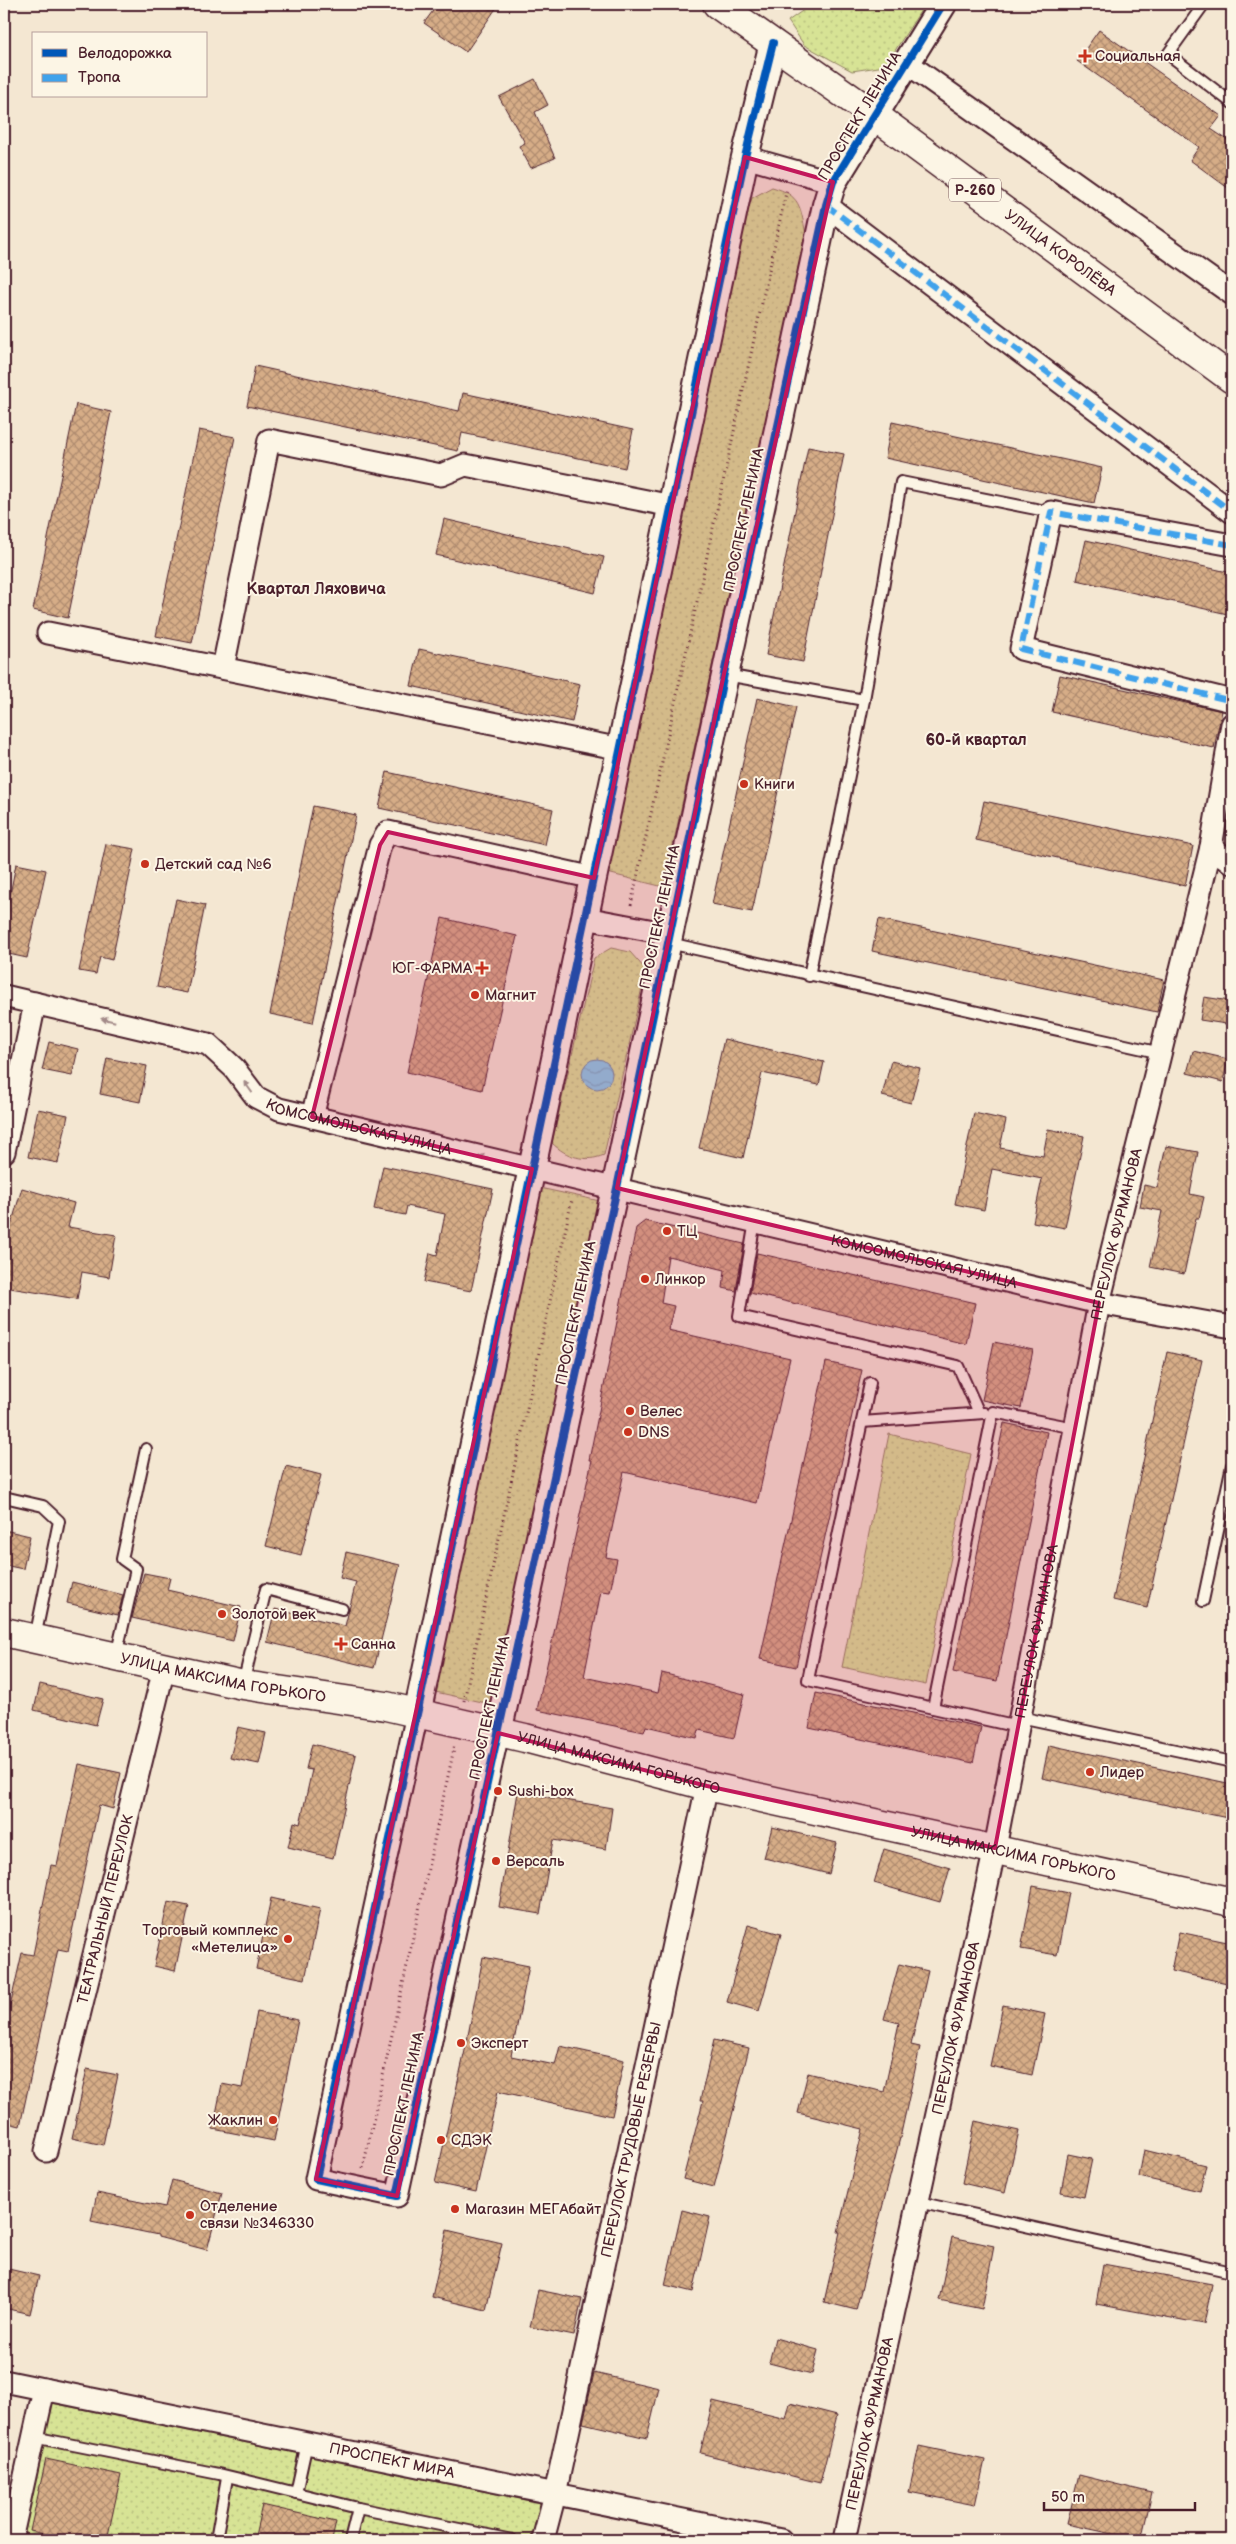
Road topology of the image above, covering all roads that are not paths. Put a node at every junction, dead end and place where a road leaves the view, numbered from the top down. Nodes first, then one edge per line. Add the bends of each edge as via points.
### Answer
1 (717, 4) edge
2 (942, 4) edge
3 (1204, 4) edge
4 (773, 43) junction
5 (907, 63) junction
6 (1232, 103) edge
7 (874, 116) junction
8 (745, 157) junction
9 (830, 193) junction
10 (1232, 294) edge
11 (1232, 379) edge
12 (672, 506) junction
13 (1051, 512) junction
14 (1232, 512) edge
15 (1232, 545) edge
16 (48, 633) dead end
17 (223, 668) junction
18 (724, 674) junction
19 (864, 700) junction
20 (1232, 701) edge
21 (1232, 724) edge
22 (621, 749) junction
23 (1211, 847) junction
24 (1232, 863) edge
25 (594, 878) junction
26 (585, 918) junction
27 (670, 938) junction
28 (809, 976) junction
29 (4, 996) edge
30 (35, 1003) junction
31 (1161, 1053) junction
32 (312, 1117) junction
33 (4, 1152) edge
34 (532, 1169) junction
35 (617, 1188) junction
36 (755, 1221) junction
37 (1099, 1303) junction
38 (1232, 1327) edge
39 (870, 1383) dead end
40 (993, 1412) junction
41 (978, 1413) junction
42 (862, 1422) junction
43 (1075, 1428) junction
44 (146, 1449) dead end
45 (1232, 1464) edge
46 (4, 1497) edge
47 (1203, 1601) dead end
48 (342, 1609) dead end
49 (4, 1632) edge
50 (34, 1639) junction
51 (115, 1657) junction
52 (164, 1668) junction
53 (243, 1685) junction
54 (933, 1708) junction
55 (417, 1714) junction
56 (1019, 1722) junction
57 (498, 1734) junction
58 (1232, 1762) edge
59 (707, 1786) junction
60 (995, 1848) junction
61 (1232, 1902) edge
62 (46, 2151) dead end
63 (918, 2202) junction
64 (1232, 2272) edge
65 (4, 2381) edge
66 (44, 2389) junction
67 (33, 2437) junction
68 (307, 2443) junction
69 (227, 2478) junction
70 (296, 2493) junction
71 (555, 2494) junction
72 (358, 2508) junction
73 (11, 2540) edge
74 (216, 2540) edge
75 (350, 2540) edge
76 (512, 2540) edge
77 (543, 2540) edge
78 (781, 2540) edge
79 (844, 2540) edge

1 - 4 main road, УЛИЦА КОРОЛЁВА / Р-260
2 - 5 street, ПРОСПЕКТ ЛЕНИНА
3 - 6 lane via 1168,54
4 - 7 main road, УЛИЦА КОРОЛЁВА / Р-260
4 - 8 street, ПРОСПЕКТ ЛЕНИНА
5 - 7 street, ПРОСПЕКТ ЛЕНИНА
5 - 10 street
7 - 9 street, ПРОСПЕКТ ЛЕНИНА
7 - 11 main road, УЛИЦА КОРОЛЁВА / Р-260
8 - 9 street, ПРОСПЕКТ ЛЕНИНА via 791,170
8 - 12 street, ПРОСПЕКТ ЛЕНИНА
9 - 14 street
9 - 18 street, ПРОСПЕКТ ЛЕНИНА
12 - 17 street via 465,465 441,475 269,440
12 - 22 street, ПРОСПЕКТ ЛЕНИНА
13 - 15 street
13 - 19 lane via 902,482
13 - 20 street via 1021,648
16 - 17 street
17 - 22 street
18 - 19 lane
18 - 27 street, ПРОСПЕКТ ЛЕНИНА
19 - 28 lane
21 - 23 street, ПЕРЕУЛОК ФУРМАНОВА
22 - 25 street, ПРОСПЕКТ ЛЕНИНА
23 - 24 street
23 - 31 street, ПЕРЕУЛОК ФУРМАНОВА
25 - 26 street, ПРОСПЕКТ ЛЕНИНА
25 - 32 street via 388,832 380,845
26 - 27 street, ПРОСПЕКТ ЛЕНИНА
26 - 34 street, ПРОСПЕКТ ЛЕНИНА
27 - 28 lane
27 - 35 street, ПРОСПЕКТ ЛЕНИНА
28 - 31 lane
29 - 30 street, КОМСОМОЛЬСКАЯ УЛИЦА
32 -> 30 street, КОМСОМОЛЬСКАЯ УЛИЦА via 280,1110 256,1097 234,1068 208,1044
30 - 33 street
31 - 37 street, ПЕРЕУЛОК ФУРМАНОВА
34 -> 32 street, КОМСОМОЛЬСКАЯ УЛИЦА
34 - 35 street
34 - 55 street, ПРОСПЕКТ ЛЕНИНА
35 - 36 street, КОМСОМОЛЬСКАЯ УЛИЦА
35 - 57 street, ПРОСПЕКТ ЛЕНИНА
36 - 37 street, КОМСОМОЛЬСКАЯ УЛИЦА
36 - 41 lane via 740,1316 958,1366
37 - 38 street, КОМСОМОЛЬСКАЯ УЛИЦА
37 - 43 street, ПЕРЕУЛОК ФУРМАНОВА
39 - 42 lane
40 - 41 lane
40 - 43 lane
40 - 54 lane
41 - 42 lane
42 - 54 lane via 808,1680
43 - 56 street, ПЕРЕУЛОК ФУРМАНОВА
44 - 51 lane via 122,1559 136,1568
45 - 47 lane
46 - 50 lane via 44,1506 59,1521
48 - 53 lane via 266,1589
49 - 50 main road, УЛИЦА МАКСИМА ГОРЬКОГО
50 - 51 main road, УЛИЦА МАКСИМА ГОРЬКОГО
51 - 52 main road, УЛИЦА МАКСИМА ГОРЬКОГО
52 - 53 main road, УЛИЦА МАКСИМА ГОРЬКОГО
52 - 62 street, ТЕАТРАЛЬНЫЙ ПЕРЕУЛОК
53 - 55 main road, УЛИЦА МАКСИМА ГОРЬКОГО via 386,1706
54 - 56 lane
55 - 57 main road, УЛИЦА МАКСИМА ГОРЬКОГО
55 - 57 street, ПРОСПЕКТ ЛЕНИНА via 316,2178 398,2196
56 - 58 lane
56 - 60 street, ПЕРЕУЛОК ФУРМАНОВА
57 - 59 main road, УЛИЦА МАКСИМА ГОРЬКОГО via 525,1738
59 - 60 main road, УЛИЦА МАКСИМА ГОРЬКОГО
59 - 71 street, ПЕРЕУЛОК ТРУДОВЫЕ РЕЗЕРВЫ
60 - 61 main road, УЛИЦА МАКСИМА ГОРЬКОГО
60 - 63 street, ПЕРЕУЛОК ФУРМАНОВА
63 - 64 lane
63 - 79 street, ПЕРЕУЛОК ФУРМАНОВА
65 - 66 street, ПРОСПЕКТ МИРА
66 - 67 street
66 - 68 street, ПРОСПЕКТ МИРА
67 - 69 lane
67 - 73 street
68 - 70 lane
68 - 71 street, ПРОСПЕКТ МИРА
69 - 70 lane
69 - 74 lane
70 - 72 lane
71 - 77 street, ПЕРЕУЛОК ТРУДОВЫЕ РЕЗЕРВЫ
71 - 78 street, ПРОСПЕКТ МИРА
72 - 75 lane
72 - 76 lane

